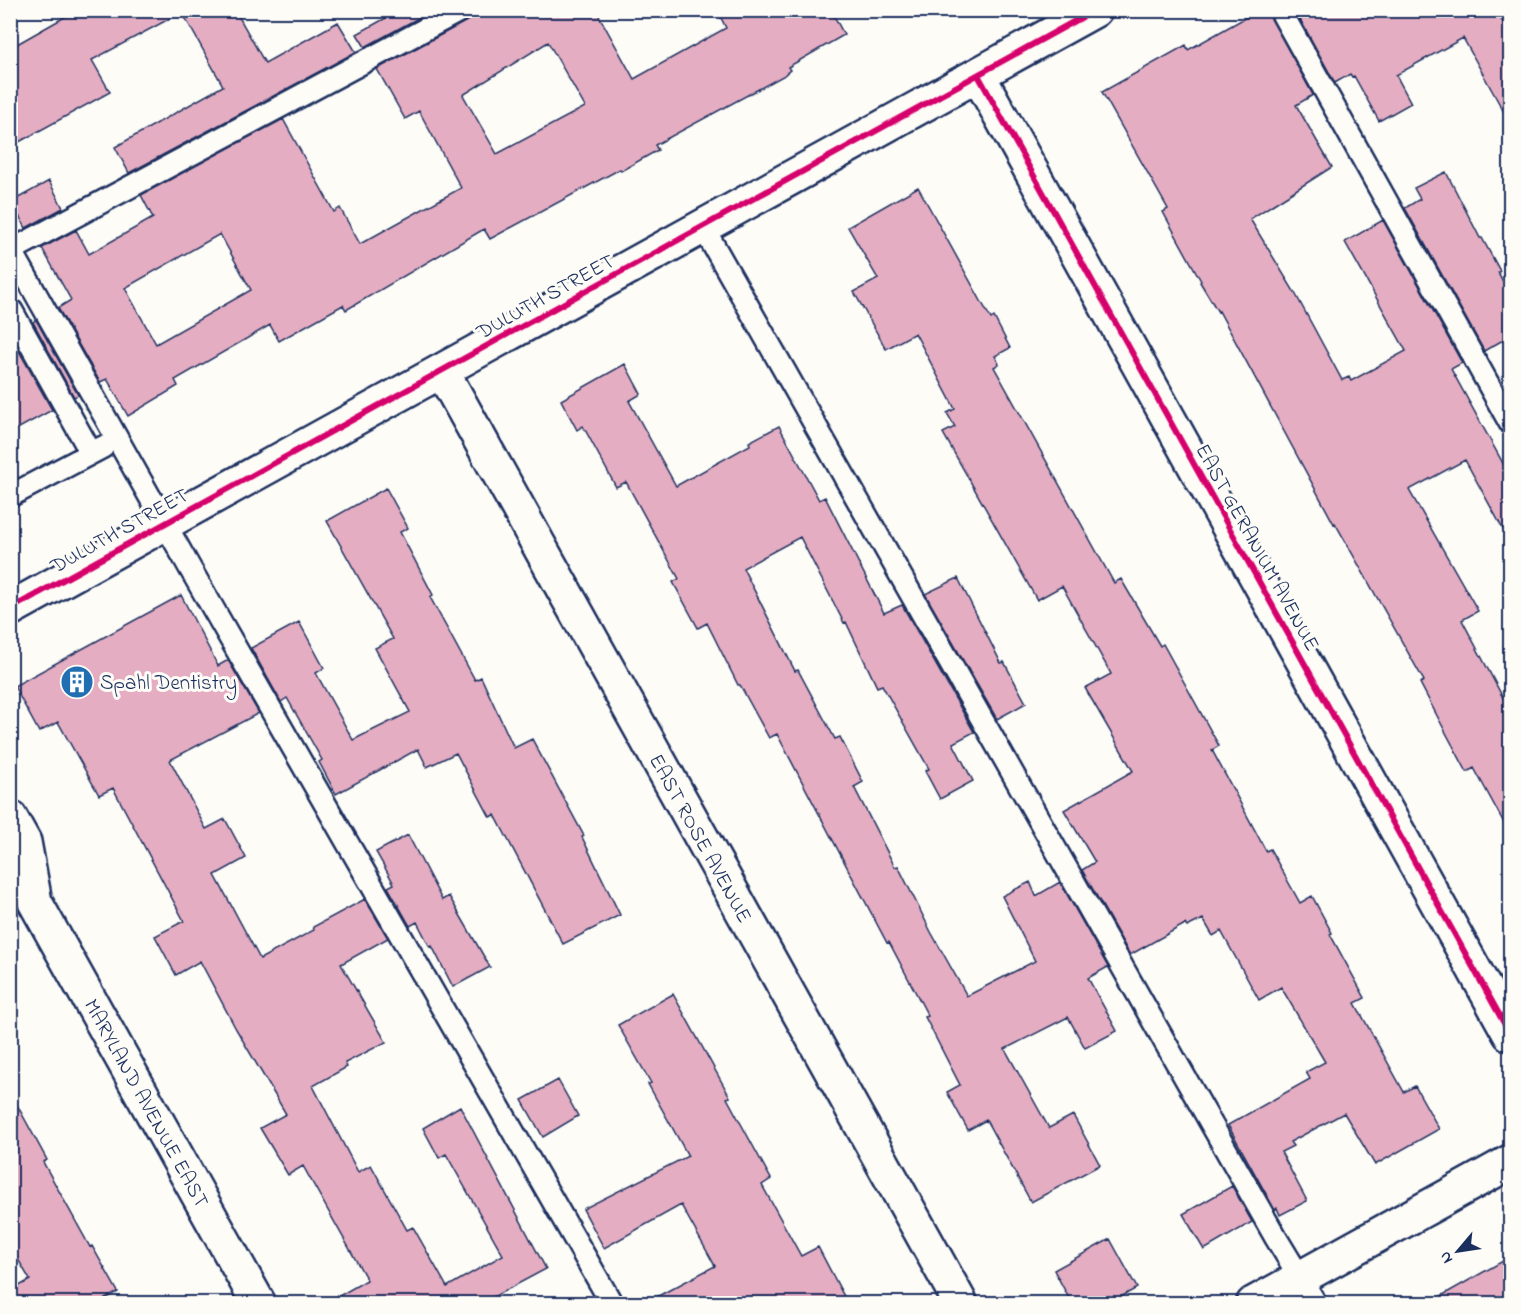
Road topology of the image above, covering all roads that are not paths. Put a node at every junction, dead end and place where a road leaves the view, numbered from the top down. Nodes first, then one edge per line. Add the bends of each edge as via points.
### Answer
1 (460, 10) edge
2 (1095, 10) edge
3 (1280, 10) edge
4 (978, 75) junction
5 (703, 227) junction
6 (11, 249) edge
7 (10, 312) edge
8 (442, 371) junction
9 (1510, 423) edge
10 (118, 438) junction
11 (91, 453) junction
12 (10, 496) edge
13 (166, 523) junction
14 (10, 609) edge
15 (10, 817) edge
16 (23, 893) edge
17 (1510, 1034) edge
18 (1510, 1162) edge
19 (1308, 1290) edge
20 (259, 1304) edge
21 (612, 1304) edge
22 (961, 1304) edge
23 (1253, 1304) edge

1 - 6 lane
2 - 4 street, DULUTH STREET
3 - 9 lane
4 - 5 street, DULUTH STREET
4 - 17 street, EAST GERANIUM AVENUE
5 - 8 street, DULUTH STREET
5 - 19 lane
6 - 10 lane
7 - 11 lane
8 - 13 street, DULUTH STREET
8 - 22 street, EAST ROSE AVENUE
10 - 11 lane
10 - 13 lane
11 - 12 lane
13 - 14 street, DULUTH STREET
13 - 21 lane
15 - 16 street, MARYLAND AVENUE EAST via 24,842
16 - 20 street, MARYLAND AVENUE EAST
18 - 19 street
19 - 23 street

